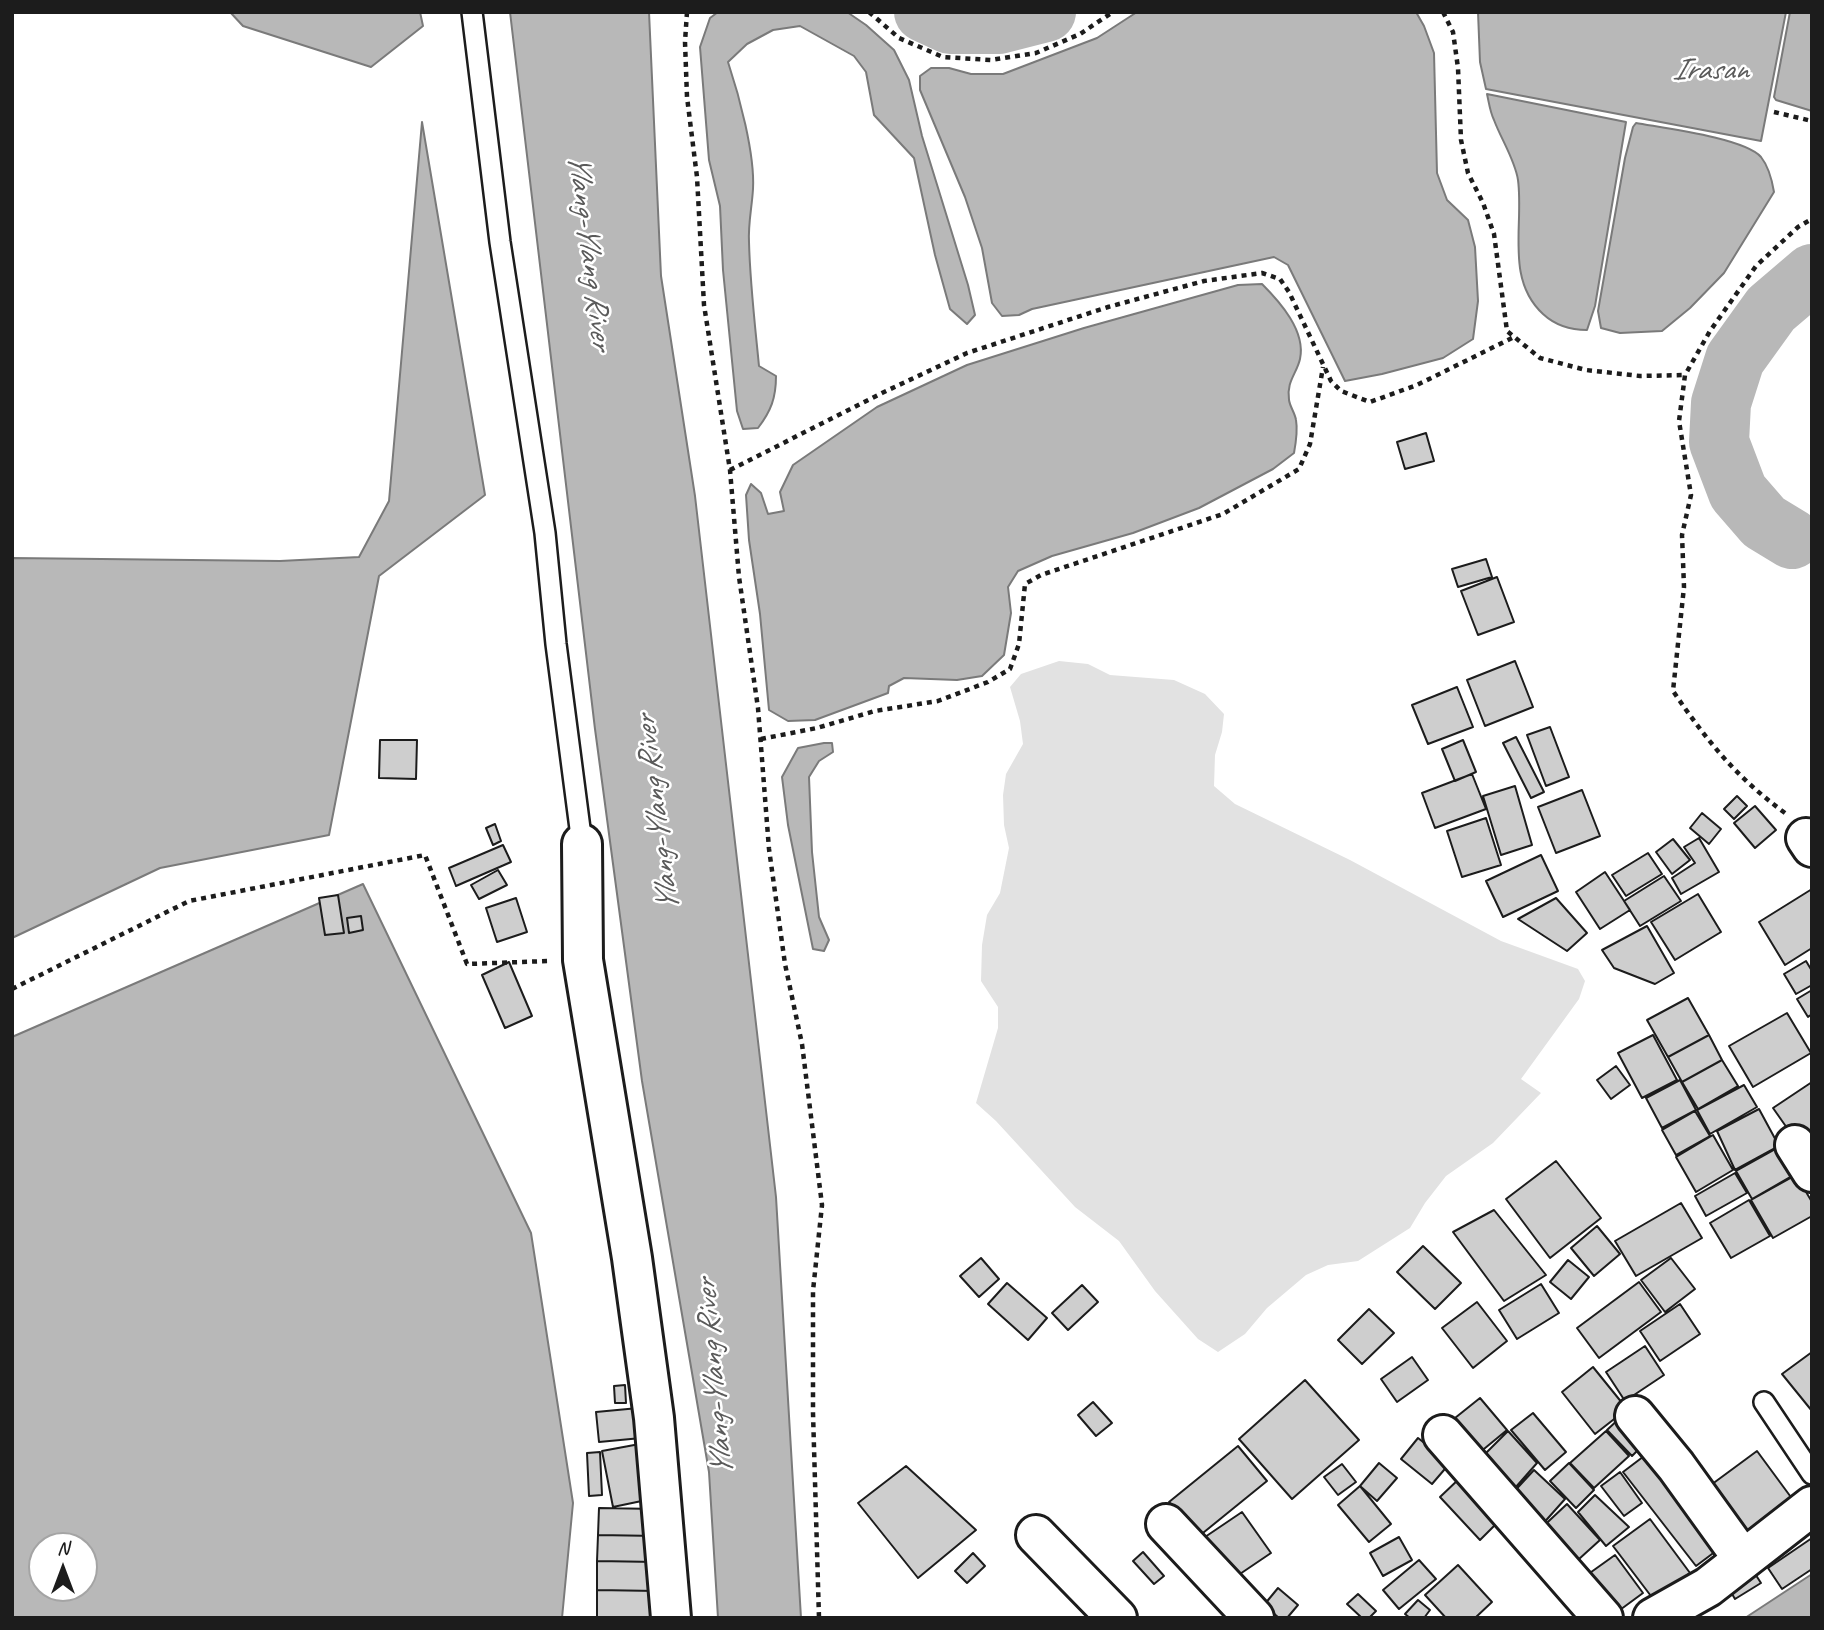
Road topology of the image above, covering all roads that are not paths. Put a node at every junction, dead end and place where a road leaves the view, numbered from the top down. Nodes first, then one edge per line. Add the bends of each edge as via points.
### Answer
1 (472, 12) edge
2 (582, 844) joint
3 (1765, 1402) dead end
4 (1635, 1416) dead end
5 (1443, 1435) dead end
6 (1812, 1474) edge
7 (1812, 1506) edge
8 (1166, 1524) dead end
9 (1036, 1535) dead end
10 (1744, 1559) junction
11 (671, 1618) edge
12 (1117, 1618) edge
13 (1254, 1618) edge
14 (1603, 1618) edge
15 (1653, 1618) edge

1 - 2 lane via 499,242 545,533
2 - 11 street via 583,960 650,1391
3 - 6 lane
4 - 10 street
5 - 14 street
7 - 10 street
8 - 13 street
9 - 12 street
10 - 15 street via 1708,1587

